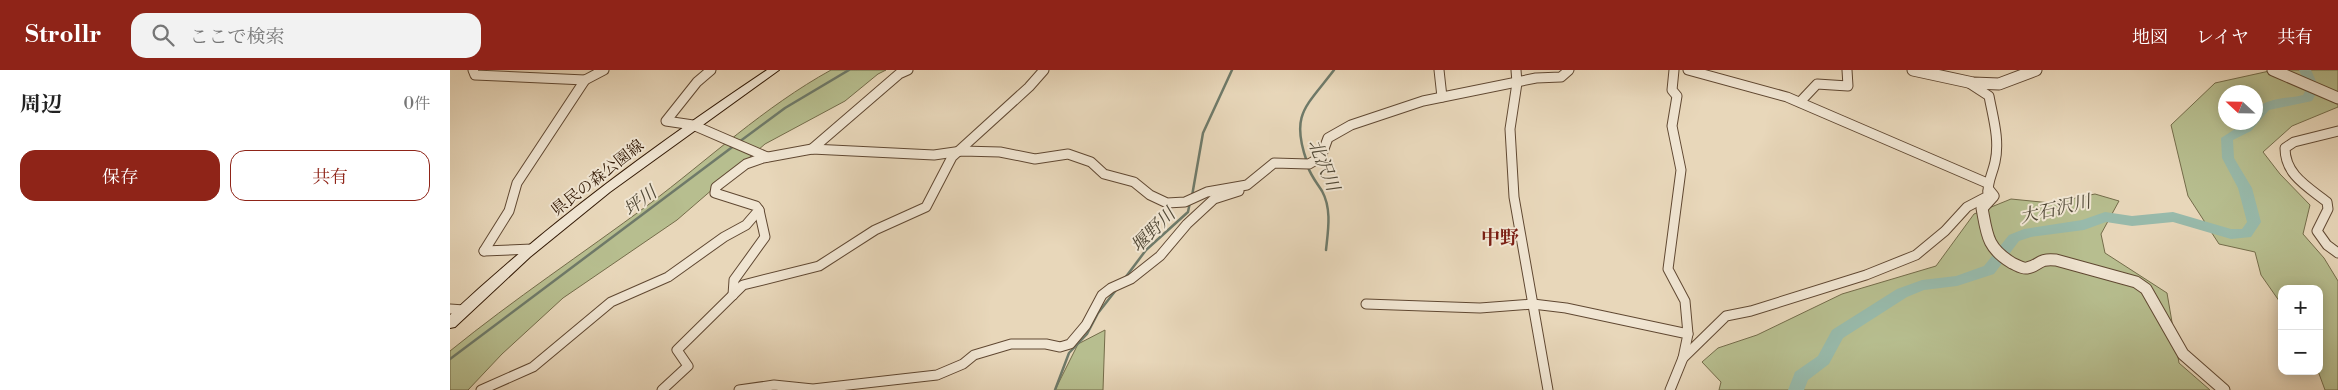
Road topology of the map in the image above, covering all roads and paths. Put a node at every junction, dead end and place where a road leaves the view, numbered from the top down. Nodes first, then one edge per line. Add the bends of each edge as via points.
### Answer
1 (473, 70) edge
2 (604, 70) edge
3 (698, 70) edge
4 (711, 70) edge
5 (774, 70) edge
6 (908, 70) edge
7 (1044, 70) edge
8 (1439, 70) edge
9 (1516, 70) edge
10 (1569, 70) edge
11 (1674, 70) edge
12 (1692, 70) edge
13 (1847, 70) edge
14 (1913, 70) edge
15 (2036, 70) edge
16 (2273, 70) edge
17 (1937, 73) edge
18 (585, 80) junction
19 (697, 82) junction
20 (1968, 82) junction
21 (1517, 83) junction
22 (1442, 97) junction
23 (2338, 98) edge
24 (1800, 102) junction
25 (693, 125) junction
26 (2338, 131) edge
27 (812, 149) junction
28 (962, 151) junction
29 (767, 158) junction
30 (1247, 185) junction
31 (1988, 187) junction
32 (759, 210) junction
33 (532, 249) junction
34 (2338, 252) edge
35 (1114, 287) joint
36 (734, 295) junction
37 (1366, 304) dead end
38 (1532, 304) junction
39 (450, 309) edge
40 (464, 310) junction
41 (450, 323) edge
42 (1688, 334) junction
43 (1683, 358) junction
44 (481, 390) edge
45 (662, 390) edge
46 (740, 390) edge
47 (1548, 390) edge
48 (1670, 390) edge
49 (2224, 390) edge

1 - 18 street via 475,75
2 - 18 street
3 - 19 street
4 - 19 street
5 - 25 main road, 県民の森公園線
6 - 27 street via 899,74
7 - 28 street
8 - 22 street
9 - 21 street
10 - 21 street via 1561,78 1536,78
11 - 42 street via 1672,90 1677,96 1672,118 1673,136 1681,170 1668,269 1685,301
12 - 24 street
13 - 24 street via 1848,86 1817,84
14 - 17 street
15 - 20 street via 1999,84
16 - 23 street
17 - 20 street
18 - 33 street via 517,184 509,211 484,251
19 - 25 street via 666,121
20 - 31 street via 1989,96 1997,141
21 - 22 street
21 - 38 street via 1510,129 1514,197
22 - 30 street via 1351,124 1328,138 1321,157 1306,164 1274,163
24 - 31 street
25 - 29 street
25 - 33 main road, 県民の森公園線 via 586,204
26 - 34 street via 2294,142 2285,148 2284,157 2287,167 2327,202 2328,209 2317,231 2327,245
27 - 28 street via 934,155
27 - 29 street
28 - 30 street via 1000,152 1035,159 1068,154 1090,162 1104,174 1134,182 1167,203 1186,202 1207,192
28 - 36 street via 952,158 926,207 875,230 819,266 743,285
29 - 32 street via 746,164 716,186 715,193 756,206
30 - 35 street via 1214,199 1160,256
31 - 43 street via 1988,196 1967,207 1945,232 1916,255 1866,275 1752,311 1726,316
31 - 49 street via 1992,196 1982,208 1983,223 1987,238 1997,254 2028,268 2044,259 2056,260 2136,282 2146,289 2183,354
32 - 36 street via 765,237 736,277
32 - 44 street via 746,225 668,277 611,302 533,367
33 - 40 main road, 県民の森公園線
35 - 46 street via 1102,295 1086,326 1070,344 1060,347 1011,344 974,355 963,364 937,375 813,389 774,385
36 - 45 street via 677,350 688,366
37 - 38 street via 1480,308
38 - 42 street
38 - 47 street
39 - 40 street
40 - 41 main road, 県民の森公園線
42 - 43 street
43 - 48 street

